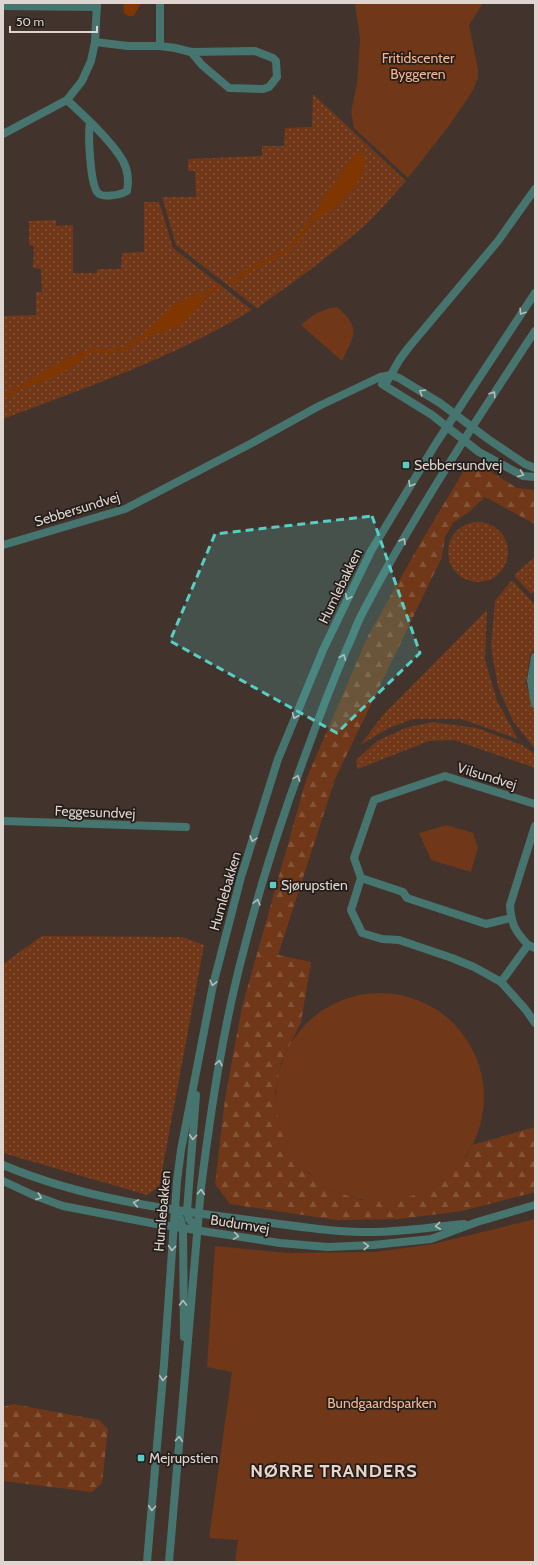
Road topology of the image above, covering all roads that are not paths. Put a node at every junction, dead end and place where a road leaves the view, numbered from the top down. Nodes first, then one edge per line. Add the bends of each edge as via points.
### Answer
1 (160, 3) edge
2 (66, 5) edge
3 (97, 5) edge
4 (3, 6) edge
5 (95, 42) junction
6 (160, 46) junction
7 (191, 52) junction
8 (67, 100) junction
9 (90, 123) junction
10 (3, 134) edge
11 (535, 190) edge
12 (535, 292) edge
13 (535, 330) edge
14 (391, 375) junction
15 (369, 383) junction
16 (385, 385) junction
17 (455, 414) junction
18 (446, 427) junction
19 (472, 427) junction
20 (464, 440) junction
21 (535, 468) edge
22 (535, 477) edge
23 (3, 545) edge
24 (535, 657) edge
25 (535, 704) edge
26 (535, 804) edge
27 (3, 821) edge
28 (535, 826) edge
29 (186, 827) dead end
30 (361, 878) junction
31 (511, 918) junction
32 (532, 946) edge
33 (501, 982) junction
34 (535, 1024) edge
35 (199, 1057) junction
36 (3, 1164) edge
37 (3, 1181) edge
38 (535, 1205) edge
39 (175, 1210) junction
40 (188, 1211) junction
41 (199, 1213) junction
42 (477, 1222) junction
43 (173, 1227) junction
44 (183, 1228) junction
45 (198, 1230) junction
46 (184, 1384) junction
47 (148, 1562) edge
48 (169, 1562) edge

1 - 6 street
2 - 3 street
2 - 4 street
3 - 5 street
5 - 6 street
5 - 8 street via 91,61 82,81
6 - 7 street
7 - 7 street via 255,51 276,61 277,77 269,87 263,89 228,88
8 - 9 street
8 - 10 street
9 - 9 street via 88,134 96,191 100,194 122,194 127,191 129,185 127,169 105,137
11 - 14 street via 498,241 409,347
12 -> 17 street, Humlebakken
19 -> 13 street
14 - 15 street, Sebbersundvej
14 - 16 street
17 -> 14 street
15 - 16 street
15 - 23 street, Sebbersundvej via 319,406 126,509
16 - 18 street
17 - 18 street, Humlebakken
17 - 19 street
18 - 20 street
18 -> 35 street, Humlebakken via 371,551 323,650 278,759 225,934
19 - 20 street
19 - 21 street via 525,464
20 -> 22 street via 479,452 515,472
41 -> 20 street via 207,1139 231,1002 246,939 280,824 326,697 363,612 418,514
24 - 25 street via 532,681
26 - 30 street, Vilsundvej via 445,776 374,800 354,858
27 - 29 street, Feggesundvej
28 - 31 street via 513,893 510,905
30 - 31 street via 403,892 407,898 486,924
30 - 33 street via 351,910 362,933 382,939 399,940 452,958
31 - 32 street via 519,935
32 - 33 street
33 - 34 street
35 - 39 street, Humlebakken via 181,1150
35 -> 40 street
39 -> 36 street, Budumvej via 84,1193 32,1177
37 -> 43 street, Budumvej via 63,1206
38 - 42 street, Budumvej
39 - 40 street, Budumvej
39 - 43 street, Humlebakken
39 - 44 street
40 - 41 street, Budumvej
40 - 45 street via 189,1219
42 -> 41 street, Budumvej via 388,1232 361,1232 311,1229
41 - 45 street
45 -> 42 street, Budumvej via 280,1243 328,1247 431,1239
43 - 44 street, Budumvej
43 -> 47 street, Humlebakken
44 - 45 street, Budumvej
46 -> 44 street
45 - 46 street
48 -> 46 street

